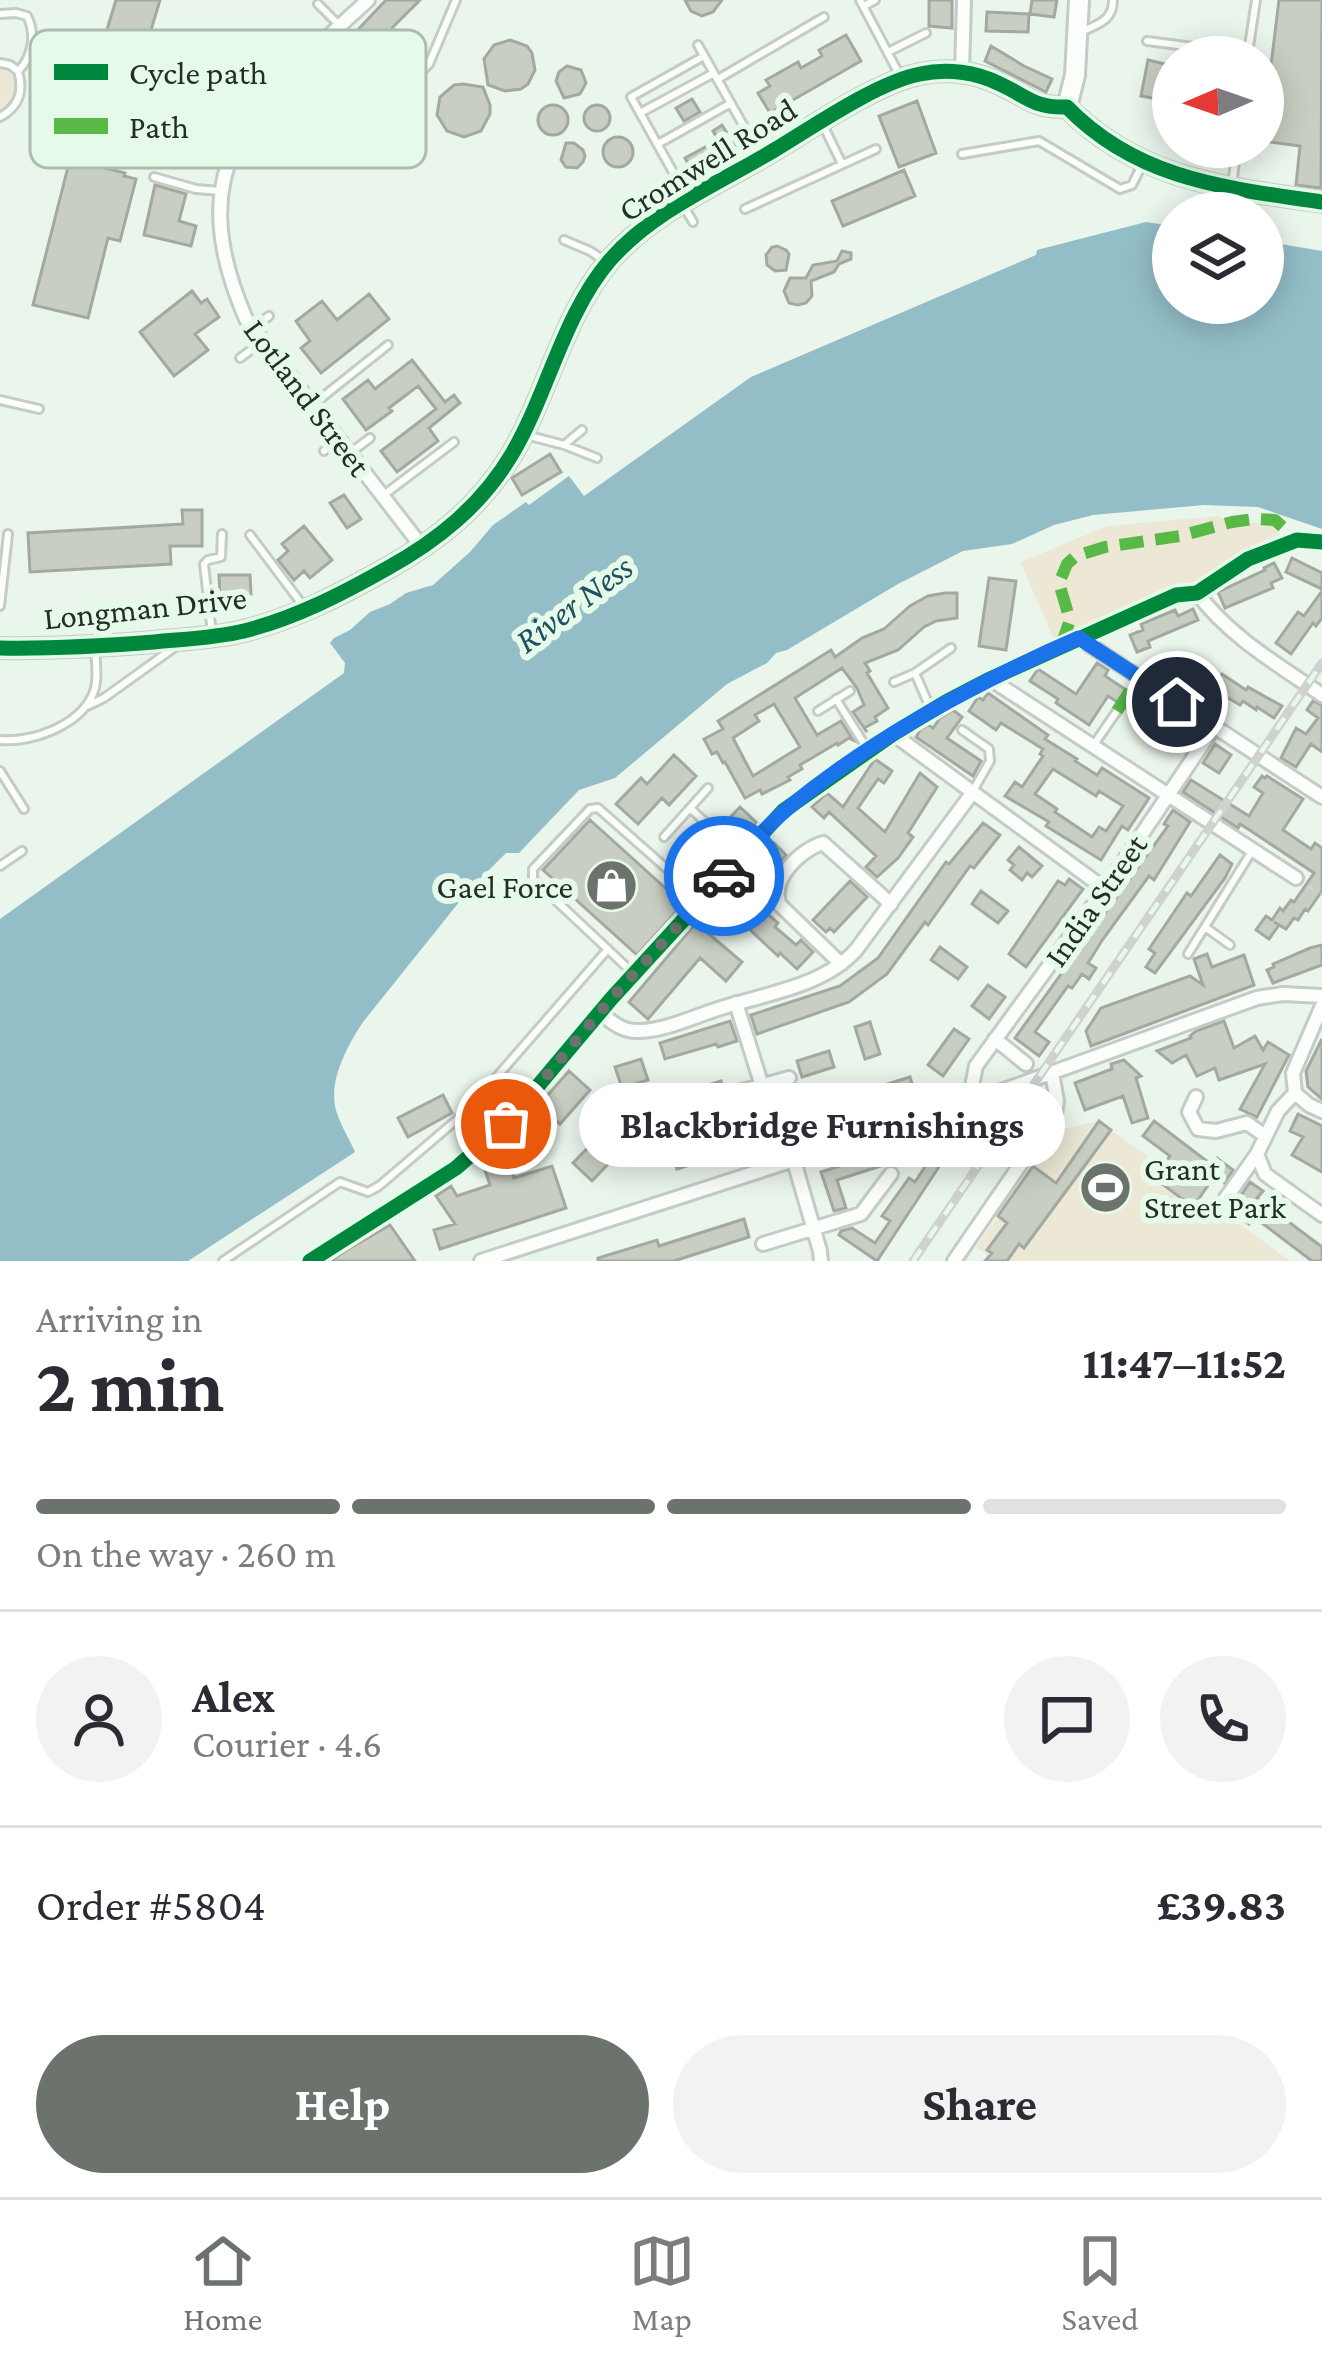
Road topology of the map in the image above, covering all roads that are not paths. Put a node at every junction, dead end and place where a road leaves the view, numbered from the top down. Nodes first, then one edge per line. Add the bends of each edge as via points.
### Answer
1 (368, 0) edge
2 (456, 0) edge
3 (875, 0) edge
4 (964, 0) edge
5 (1079, 0) edge
6 (1113, 0) edge
7 (1256, 0) edge
8 (862, 3) edge
9 (318, 4) dead end
10 (0, 14) edge
11 (824, 17) dead end
12 (340, 26) junction
13 (33, 30) edge
14 (336, 30) edge
15 (926, 33) dead end
16 (1078, 34) junction
17 (1251, 36) edge
18 (1147, 41) dead end
19 (1152, 42) edge
20 (698, 45) dead end
21 (30, 48) edge
22 (888, 52) junction
23 (704, 56) junction
24 (0, 63) edge
25 (426, 67) edge
26 (18, 71) junction
27 (962, 72) junction
28 (716, 76) junction
29 (902, 79) junction
30 (731, 103) junction
31 (1067, 107) junction
32 (640, 113) junction
33 (0, 117) edge
34 (822, 122) junction
35 (658, 144) junction
36 (876, 149) dead end
37 (962, 154) dead end
38 (762, 158) junction
39 (1143, 163) junction
40 (842, 164) junction
41 (228, 168) edge
42 (1234, 168) edge
43 (154, 177) dead end
44 (1232, 189) junction
45 (222, 191) junction
46 (685, 202) junction
47 (1322, 202) edge
48 (746, 209) dead end
49 (693, 222) dead end
50 (564, 241) dead end
51 (608, 264) junction
52 (269, 316) dead end
53 (253, 328) junction
54 (263, 341) junction
55 (388, 345) dead end
56 (240, 358) dead end
57 (0, 400) edge
58 (312, 405) junction
59 (39, 409) dead end
60 (582, 430) dead end
61 (523, 434) junction
62 (370, 438) dead end
63 (339, 440) junction
64 (454, 442) dead end
65 (564, 445) junction
66 (324, 451) dead end
67 (350, 454) junction
68 (597, 458) dead end
69 (382, 496) junction
70 (8, 534) dead end
71 (222, 534) dead end
72 (250, 535) dead end
73 (1322, 542) edge
74 (422, 547) junction
75 (1197, 593) junction
76 (0, 607) edge
77 (306, 610) junction
78 (212, 637) junction
79 (1079, 638) junction
80 (182, 640) junction
81 (95, 646) junction
82 (0, 648) edge
83 (951, 648) dead end
84 (915, 673) junction
85 (990, 679) junction
86 (894, 682) dead end
87 (850, 691) dead end
88 (1322, 695) edge
89 (836, 699) junction
90 (86, 707) junction
91 (931, 710) junction
92 (818, 711) dead end
93 (1117, 711) dead end
94 (1214, 727) junction
95 (962, 730) dead end
96 (892, 734) junction
97 (0, 740) edge
98 (1093, 746) junction
99 (868, 750) junction
100 (0, 771) edge
101 (708, 788) dead end
102 (973, 792) junction
103 (1168, 795) junction
104 (1322, 796) edge
105 (690, 808) junction
106 (24, 809) dead end
107 (664, 837) dead end
108 (22, 851) dead end
109 (1252, 851) junction
110 (742, 857) junction
111 (0, 866) edge
112 (1296, 878) road end
113 (1105, 890) junction
114 (702, 901) junction
115 (891, 904) junction
116 (1205, 927) junction
117 (1230, 945) dead end
118 (608, 949) junction
119 (1188, 954) dead end
120 (842, 964) junction
121 (634, 974) junction
122 (1322, 996) edge
123 (736, 1003) junction
124 (1322, 1006) edge
125 (600, 1012) junction
126 (995, 1039) junction
127 (1026, 1064) dead end
128 (1052, 1073) junction
129 (789, 1078) road end
130 (762, 1086) junction
131 (1295, 1093) junction
132 (735, 1094) dead end
133 (1196, 1097) dead end
134 (976, 1101) junction
135 (1322, 1111) edge
136 (1265, 1136) junction
137 (1258, 1154) junction
138 (794, 1161) junction
139 (890, 1174) dead end
140 (1219, 1208) dead end
141 (1322, 1215) edge
142 (813, 1229) junction
143 (763, 1244) dead end
144 (223, 1261) edge
145 (310, 1261) edge
146 (481, 1261) edge
147 (821, 1261) edge
148 (954, 1261) edge

1 - 12 street, Lotland Street
2 - 25 lane
3 - 8 lane
4 - 27 street
5 - 16 street
6 - 16 lane via 1106,20
7 - 17 lane
8 - 22 lane
9 - 12 lane
10 - 13 lane via 26,16
11 - 28 lane
12 - 14 street, Lotland Street
15 - 22 lane
16 - 31 street
18 - 19 lane
20 - 23 lane
21 - 26 lane
22 - 29 lane
23 - 28 lane
23 - 32 lane via 631,97
24 - 26 lane
26 - 33 lane via 18,100
27 - 29 street, Cromwell Road
27 - 31 street via 1043,108
28 - 30 lane
28 - 32 lane
29 - 34 street, Cromwell Road
30 - 35 lane
30 - 38 lane
31 - 39 street
32 - 35 lane
34 - 38 street, Cromwell Road
34 - 40 lane
35 - 46 lane
36 - 40 lane
37 - 39 lane via 1039,141 1120,189 1132,185
38 - 46 street, Cromwell Road
39 - 44 street
40 - 48 lane
41 - 45 street, Lotland Street
42 - 44 lane
43 - 45 lane
44 - 47 street
45 - 53 street, Lotland Street via 224,256
46 - 49 lane
46 - 51 street, Cromwell Road
50 - 51 lane
51 - 61 street, Cromwell Road
52 - 53 lane
53 - 54 street, Lotland Street
54 - 56 lane
54 - 58 street, Lotland Street
55 - 58 lane
57 - 59 lane
58 - 63 street, Lotland Street
60 - 65 lane
61 - 65 lane
61 - 74 street, Cromwell Road via 472,508
62 - 67 lane
63 - 66 lane
63 - 67 street, Lotland Street
64 - 69 lane
65 - 68 lane
67 - 69 street, Lotland Street
69 - 74 street, Lotland Street
70 - 76 lane
71 - 78 lane via 221,557 204,565
72 - 77 lane
73 - 75 street via 1297,540 1248,559
74 - 77 street, Longman Drive
75 - 79 street
75 - 88 street via 1234,634
77 - 78 street, Longman Drive
78 - 80 street, Longman Drive
79 - 85 street
79 - 94 street
80 - 81 street, Longman Drive
80 - 90 lane
81 - 82 street, Longman Drive
81 - 90 lane via 95,688
83 - 84 lane
84 - 86 lane
84 - 91 lane
85 - 91 street
85 - 98 street
87 - 89 lane
89 - 92 lane
89 - 99 lane
90 - 97 lane via 48,731
91 - 96 street
93 - 98 lane
94 - 103 street, India Street
94 - 104 street
95 - 102 lane via 989,749
96 - 99 street
96 - 102 street
98 - 103 street
99 - 110 street via 784,811
100 - 106 lane
101 - 105 lane
102 - 113 street
102 - 115 street
103 - 109 street
103 - 113 street, India Street
105 - 107 lane
105 - 110 lane
108 - 111 lane
109 - 112 street
109 - 116 lane
110 - 114 street
113 - 126 street, India Street
114 - 118 lane via 590,809 533,869 533,879
114 - 121 street
115 - 120 street
115 - 120 street via 823,843 779,881 777,900
116 - 117 lane
116 - 119 lane
118 - 121 lane
118 - 144 lane via 467,1111 379,1186 368,1192 340,1182
120 - 123 street
121 - 125 street
122 - 128 street via 1257,998
123 - 125 street via 637,1032
123 - 130 street
124 - 131 street via 1293,1073
125 - 145 street via 506,1124 456,1168
126 - 127 street
126 - 134 street, India Street via 973,1076
128 - 134 street
128 - 148 street via 1055,1114
129 - 130 street
130 - 132 street
131 - 135 street
131 - 136 street
133 - 136 street via 1189,1112 1198,1129 1246,1123
134 - 138 street
136 - 137 street
137 - 140 street
137 - 141 street via 1265,1174
138 - 142 street
138 - 146 street
139 - 142 street via 861,1214
142 - 143 street
142 - 147 street

